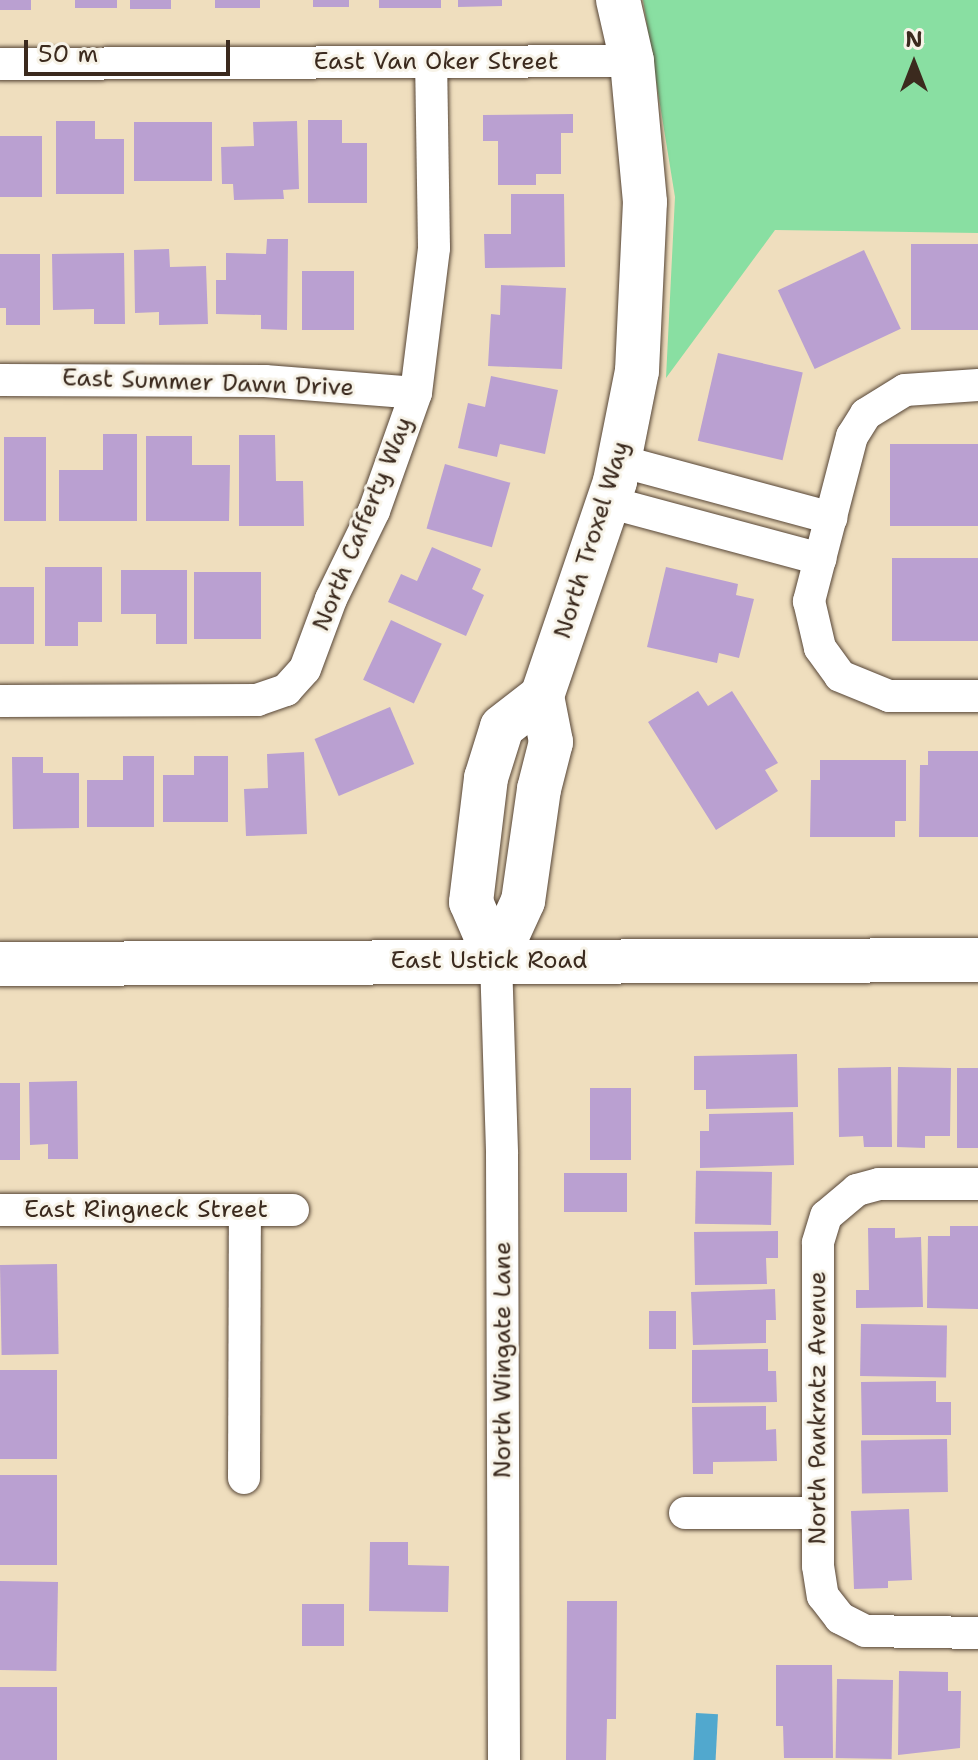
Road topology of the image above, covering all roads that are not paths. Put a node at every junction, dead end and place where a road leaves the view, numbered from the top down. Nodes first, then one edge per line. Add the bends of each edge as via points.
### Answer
1 (618, 0) edge
2 (632, 61) junction
3 (431, 63) junction
4 (0, 64) edge
5 (0, 380) edge
6 (978, 385) edge
7 (416, 393) junction
8 (620, 461) junction
9 (608, 502) junction
10 (831, 518) junction
11 (820, 559) junction
12 (978, 696) edge
13 (0, 701) edge
14 (496, 960) junction
15 (978, 960) edge
16 (0, 964) edge
17 (978, 1184) edge
18 (0, 1210) edge
19 (245, 1210) junction
20 (293, 1210) dead end
21 (244, 1478) dead end
22 (685, 1513) dead end
23 (818, 1513) junction
24 (978, 1633) edge
25 (504, 1760) edge

1 - 2 street, North Troxel Way
2 - 3 street, East Van Oker Street
2 - 8 street, North Troxel Way via 641,132 646,274 637,371
3 - 4 street, East Van Oker Street
3 - 7 street, North Cafferty Way via 434,248
5 - 7 street, East Summer Dawn Drive via 265,381
6 - 10 street via 925,385 885,398 866,414 852,436
7 - 13 street, North Cafferty Way via 374,511 331,599 305,669 286,690 257,700
8 - 9 street, North Troxel Way
8 - 10 street
9 - 11 street
9 - 14 street, North Troxel Way via 542,696 551,742 523,901
10 - 11 street
11 - 12 street via 809,601 810,624 840,676 889,696
14 - 15 street, East Ustick Road
14 - 16 street, East Ustick Road
14 - 25 street, North Wingate Lane via 502,1154
17 - 23 street, North Pankratz Avenue via 879,1184 840,1199 826,1216 818,1243
18 - 19 street, East Ringneck Street
19 - 20 street, East Ringneck Street
19 - 21 street
22 - 23 street
23 - 24 street, North Pankratz Avenue via 823,1596 840,1618 865,1631

